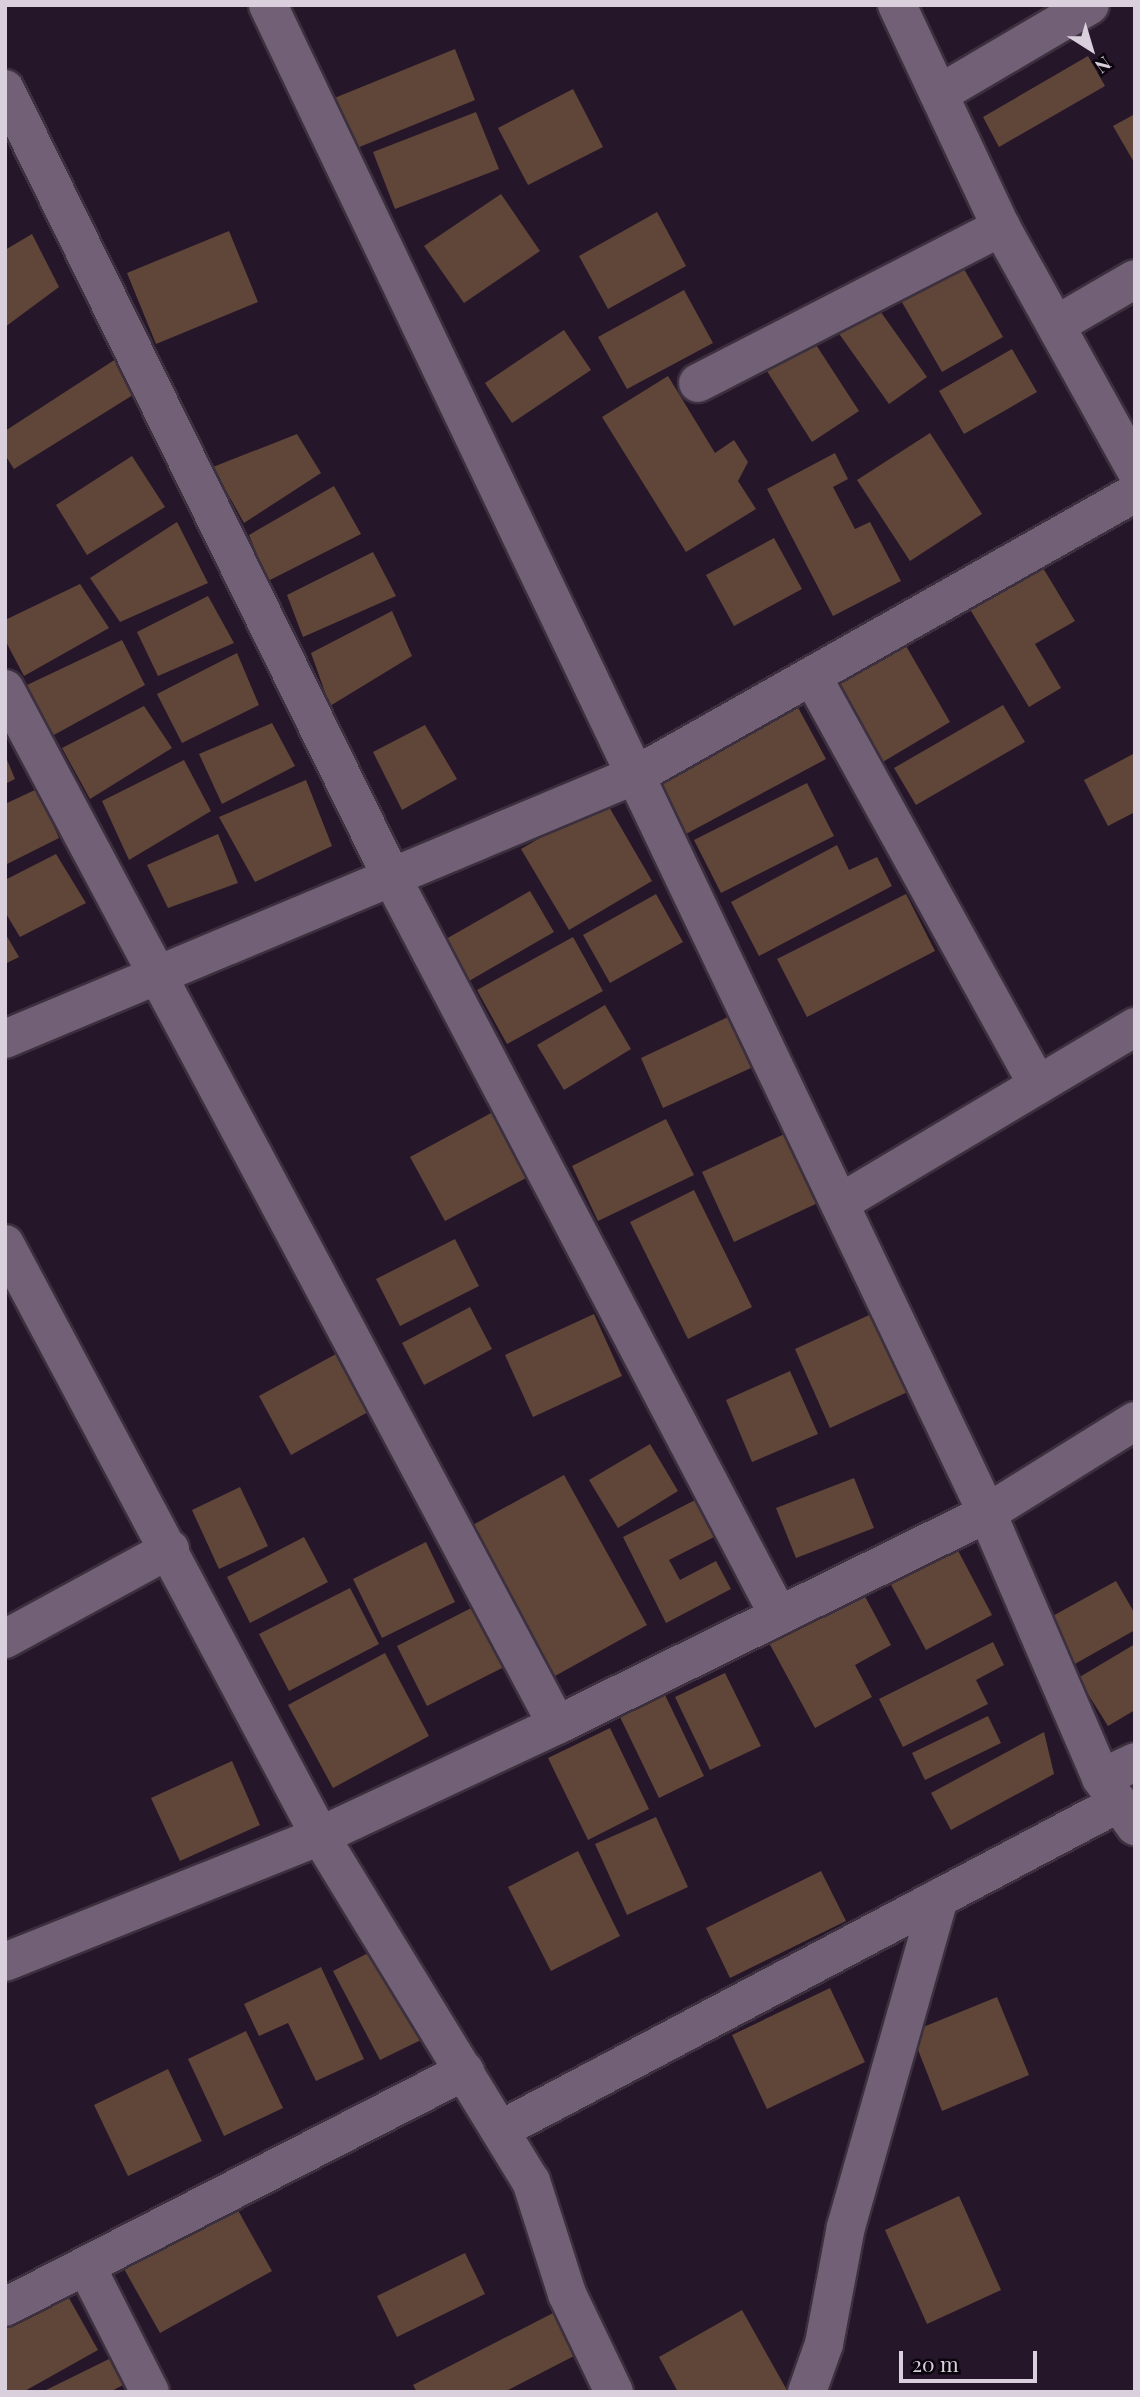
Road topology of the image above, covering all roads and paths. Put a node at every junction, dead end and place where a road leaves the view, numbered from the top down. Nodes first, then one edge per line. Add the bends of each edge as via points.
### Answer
1 (268, 5) edge
2 (897, 5) edge
3 (1090, 5) edge
4 (5, 89) edge
5 (939, 94) junction
6 (1001, 227) junction
7 (1135, 279) edge
8 (1056, 325) junction
9 (698, 383) dead end
10 (1135, 469) edge
11 (1135, 493) edge
12 (812, 676) junction
13 (5, 689) edge
14 (638, 774) junction
15 (391, 878) junction
16 (155, 976) junction
17 (1135, 1027) edge
18 (5, 1039) edge
19 (1038, 1085) junction
20 (840, 1203) junction
21 (5, 1244) edge
22 (1135, 1421) edge
23 (986, 1513) junction
24 (170, 1549) junction
25 (779, 1616) junction
26 (5, 1639) edge
27 (557, 1725) junction
28 (1135, 1762) edge
29 (1118, 1802) edge
30 (320, 1836) junction
31 (939, 1898) junction
32 (5, 1962) edge
33 (465, 2071) junction
34 (500, 2130) junction
35 (86, 2266) junction
36 (5, 2307) edge
37 (150, 2392) edge
38 (614, 2392) edge
39 (807, 2392) edge

1 - 14 street
2 - 5 street
3 - 5 street
4 - 15 street
5 - 6 street
6 - 8 street
6 - 9 street
7 - 8 street
8 - 10 street
11 - 12 street
12 - 14 street
12 - 19 street
13 - 16 street
14 - 15 street
14 - 20 street
15 - 16 street
15 - 25 street
16 - 18 street
16 - 27 street
17 - 19 street
19 - 20 street
20 - 23 street
21 - 24 street
22 - 23 street
23 - 25 street
23 - 29 street
24 - 26 street
24 - 30 street
25 - 27 street
27 - 30 street
28 - 29 street
29 - 31 street
30 - 32 street
30 - 33 street
31 - 34 street
31 - 39 street via 846,2227 824,2344
33 - 34 street
33 - 35 street
34 - 38 street via 531,2181 567,2294
35 - 36 street
35 - 37 street

